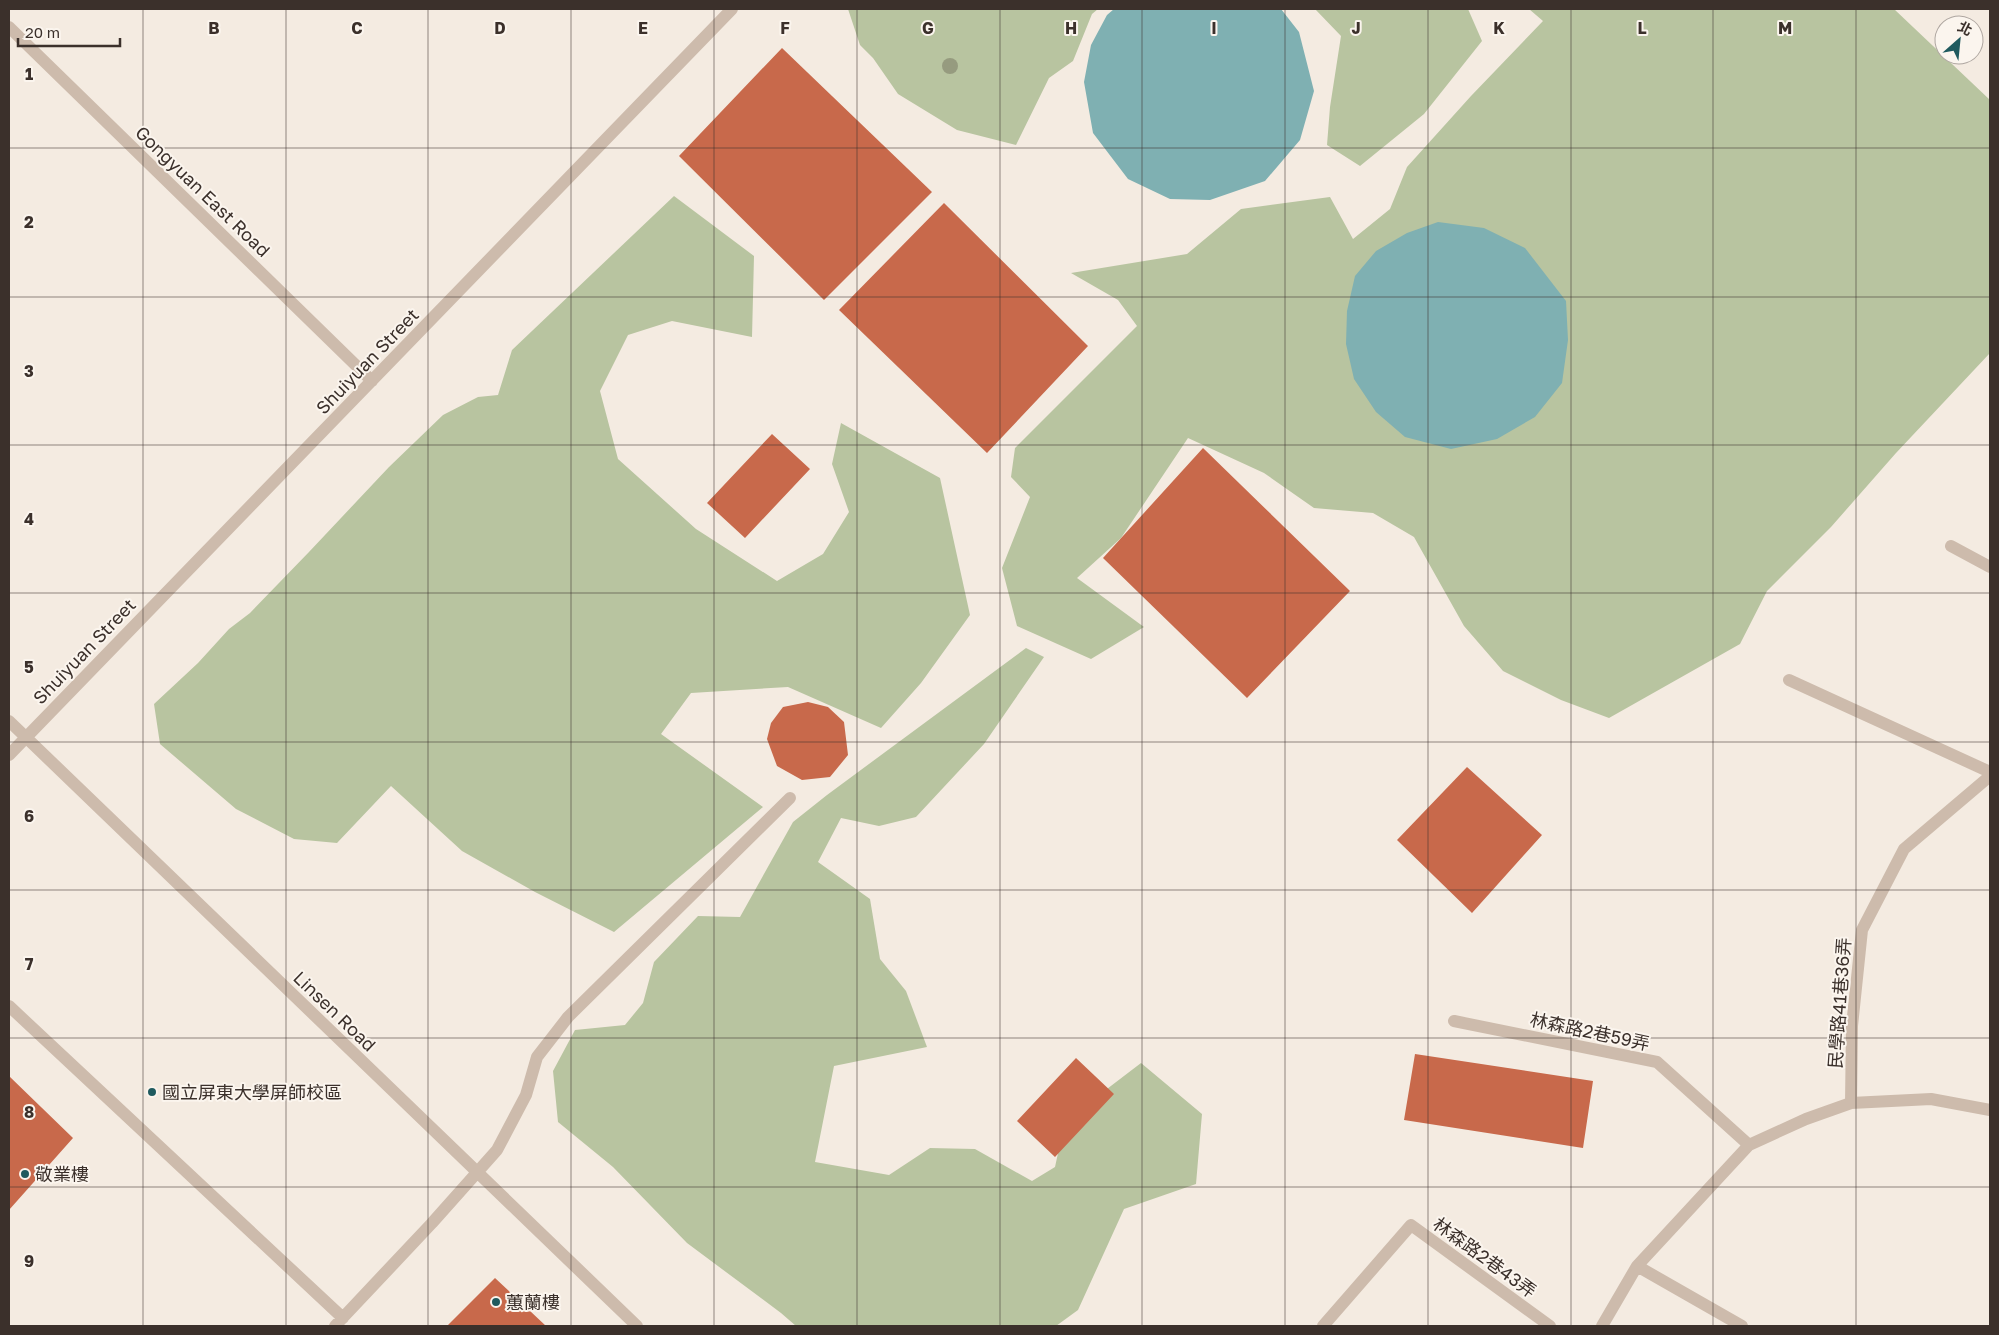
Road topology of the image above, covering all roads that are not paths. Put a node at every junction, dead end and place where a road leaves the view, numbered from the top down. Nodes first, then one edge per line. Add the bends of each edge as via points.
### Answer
1 (732, 9) edge
2 (9, 26) edge
3 (372, 381) junction
4 (1951, 546) dead end
5 (1990, 567) edge
6 (1789, 680) dead end
7 (9, 720) edge
8 (25, 736) junction
9 (9, 755) edge
10 (1990, 772) edge
11 (1990, 776) edge
12 (790, 798) dead end
13 (9, 1006) edge
14 (1454, 1021) dead end
15 (1851, 1102) junction
16 (1990, 1110) edge
17 (1749, 1145) junction
18 (477, 1174) junction
19 (1637, 1266) junction
20 (339, 1322) edge
21 (637, 1326) edge
22 (1323, 1326) edge
23 (1550, 1326) edge
24 (1602, 1326) edge
25 (1742, 1326) edge

1 - 3 street, Shuiyuan Street
2 - 3 street, Gongyuan East Road
3 - 8 street, Shuiyuan Street
4 - 5 street
6 - 10 street
7 - 8 street, Linsen Road
8 - 9 street, Shuiyuan Street
8 - 18 street, Linsen Road
11 - 15 street, 民學路41巷36弄 via 1904,849 1862,930 1852,1026
12 - 18 street via 568,1018 538,1057 526,1095 512,1124 497,1150
13 - 20 street
14 - 17 street, 林森路2巷59弄 via 1657,1062
15 - 16 street via 1931,1099
15 - 17 street
17 - 19 street
18 - 20 street
18 - 21 street, Linsen Road
19 - 24 street
19 - 25 street
22 - 23 street, 林森路2巷43弄 via 1411,1225

